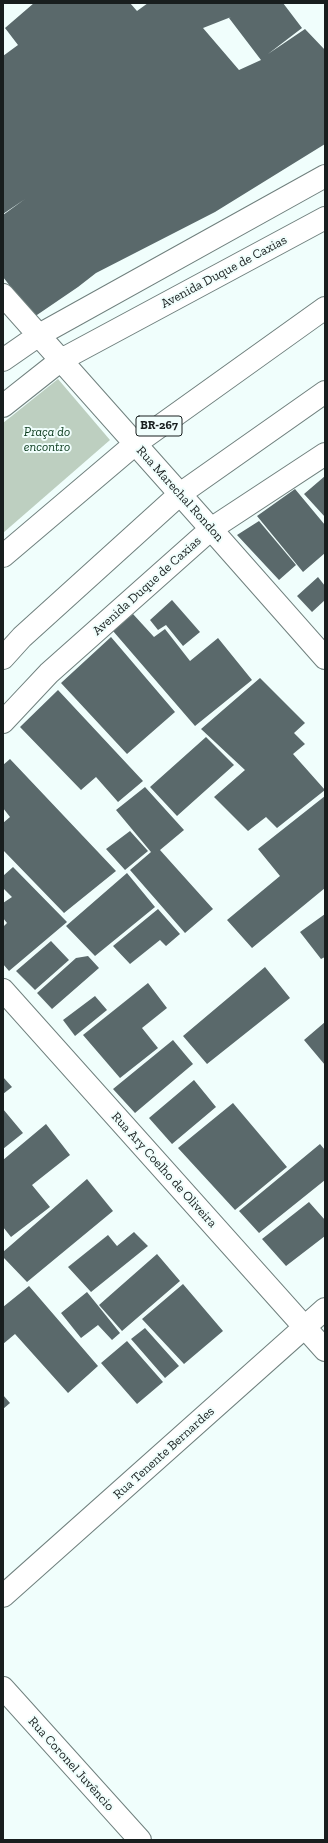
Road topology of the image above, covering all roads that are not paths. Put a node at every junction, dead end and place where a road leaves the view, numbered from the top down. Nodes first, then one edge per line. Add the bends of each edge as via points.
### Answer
1 (325, 176) edge
2 (325, 218) edge
3 (3, 295) edge
4 (325, 308) edge
5 (39, 335) junction
6 (3, 360) edge
7 (61, 360) junction
8 (325, 392) edge
9 (3, 406) edge
10 (135, 444) junction
11 (325, 454) edge
12 (180, 494) junction
13 (211, 529) junction
14 (3, 556) edge
15 (3, 658) edge
16 (325, 658) edge
17 (3, 722) edge
18 (3, 990) edge
19 (325, 1309) edge
20 (305, 1327) junction
21 (325, 1350) edge
22 (3, 1596) edge
23 (3, 1688) edge
24 (140, 1840) edge

1 - 5 street
2 - 7 street, Avenida Duque de Caxias
3 - 5 street, Rua Marechal Rondon
4 - 10 street, BR-267
5 - 6 street
5 - 7 street, Rua Marechal Rondon
7 - 9 street, Avenida Duque de Caxias
7 - 10 street, Rua Marechal Rondon
8 - 12 street
10 - 12 street, Rua Marechal Rondon
10 - 14 street, BR-267
11 - 13 street, Avenida Duque de Caxias
12 - 13 street, Rua Marechal Rondon
12 - 15 street via 22,637
13 - 16 street, Rua Marechal Rondon
13 - 17 street, Avenida Duque de Caxias via 49,673
18 - 20 street, Rua Ary Coelho de Oliveira
19 - 20 street, Rua Tenente Bernardes
20 - 21 street, Rua Ary Coelho de Oliveira
20 - 22 street, Rua Tenente Bernardes
23 - 24 street, Rua Coronel Juvêncio

